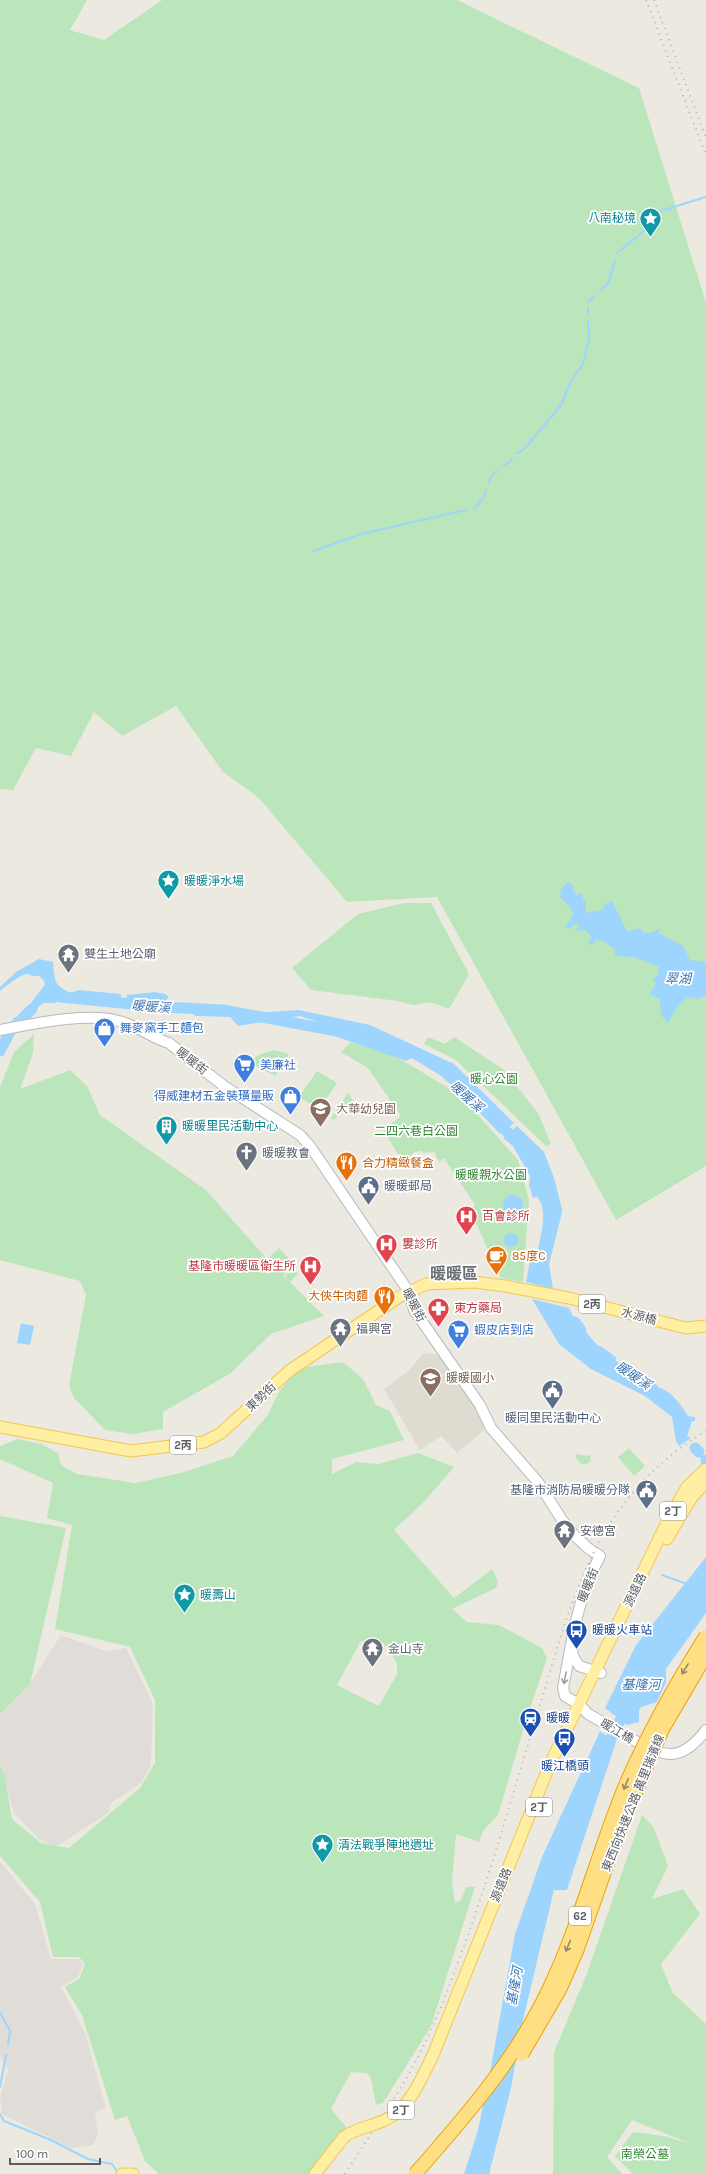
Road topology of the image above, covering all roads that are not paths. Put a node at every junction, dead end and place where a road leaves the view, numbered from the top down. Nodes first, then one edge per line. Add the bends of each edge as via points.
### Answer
1 (1, 1030) edge
2 (505, 1286) joint
3 (409, 1292) junction
4 (706, 1326) edge
5 (0, 1427) edge
6 (706, 1469) edge
7 (706, 1482) edge
8 (652, 1560) junction
9 (706, 1636) edge
10 (572, 1643) junction
11 (706, 1655) edge
12 (599, 1672) junction
13 (584, 1709) junction
14 (706, 1730) edge
15 (348, 2138) junction
16 (122, 2174) edge
17 (133, 2174) edge
18 (316, 2174) edge
19 (323, 2174) edge
20 (415, 2174) edge
21 (426, 2174) edge

1 - 3 street, 暖暖街 via 35,1023 93,1018 122,1022 169,1043 224,1086 300,1135
2 - 3 main road, 東勢街 / 2丙 via 474,1282 426,1284
2 - 4 main road, 水源橋 / 2丙 via 569,1298 686,1328
3 - 5 main road, 東勢街 / 2丙 via 289,1370 221,1433 204,1442 131,1451
3 - 10 street, 暖暖街 via 414,1310 480,1405 491,1428 538,1482 574,1536 600,1556 579,1605
6 - 8 main road, 2丁 via 687,1487 668,1520
7 - 8 main road, 2丁 via 692,1497
8 - 12 main road, 源遠路 / 2丁
9 -> 20 highway, 東西向快速公路 萬里瑞濱線 / 62, bridge via 654,1722 638,1756 608,1830 582,1910 535,2015 482,2096
10 - 12 street, 暖暖街 via 573,1656 579,1666
10 -> 13 street, 暖暖街 via 564,1693
11 - 21 highway, 東西向快速公路 萬里瑞濱線 / 62, bridge via 662,1730 648,1760 560,1989 533,2037 503,2081
12 - 13 main road, 源遠路 / 2丁
13 - 14 street, 暖江橋 via 660,1754 677,1754 690,1746
13 - 15 main road, 源遠路 / 2丁, bridge via 550,1764 436,2056 399,2113 352,2131
15 - 18 main road, 源遠路 / 2丁
15 - 19 main road, 源遠路 / 2丁
16 - 17 main road

